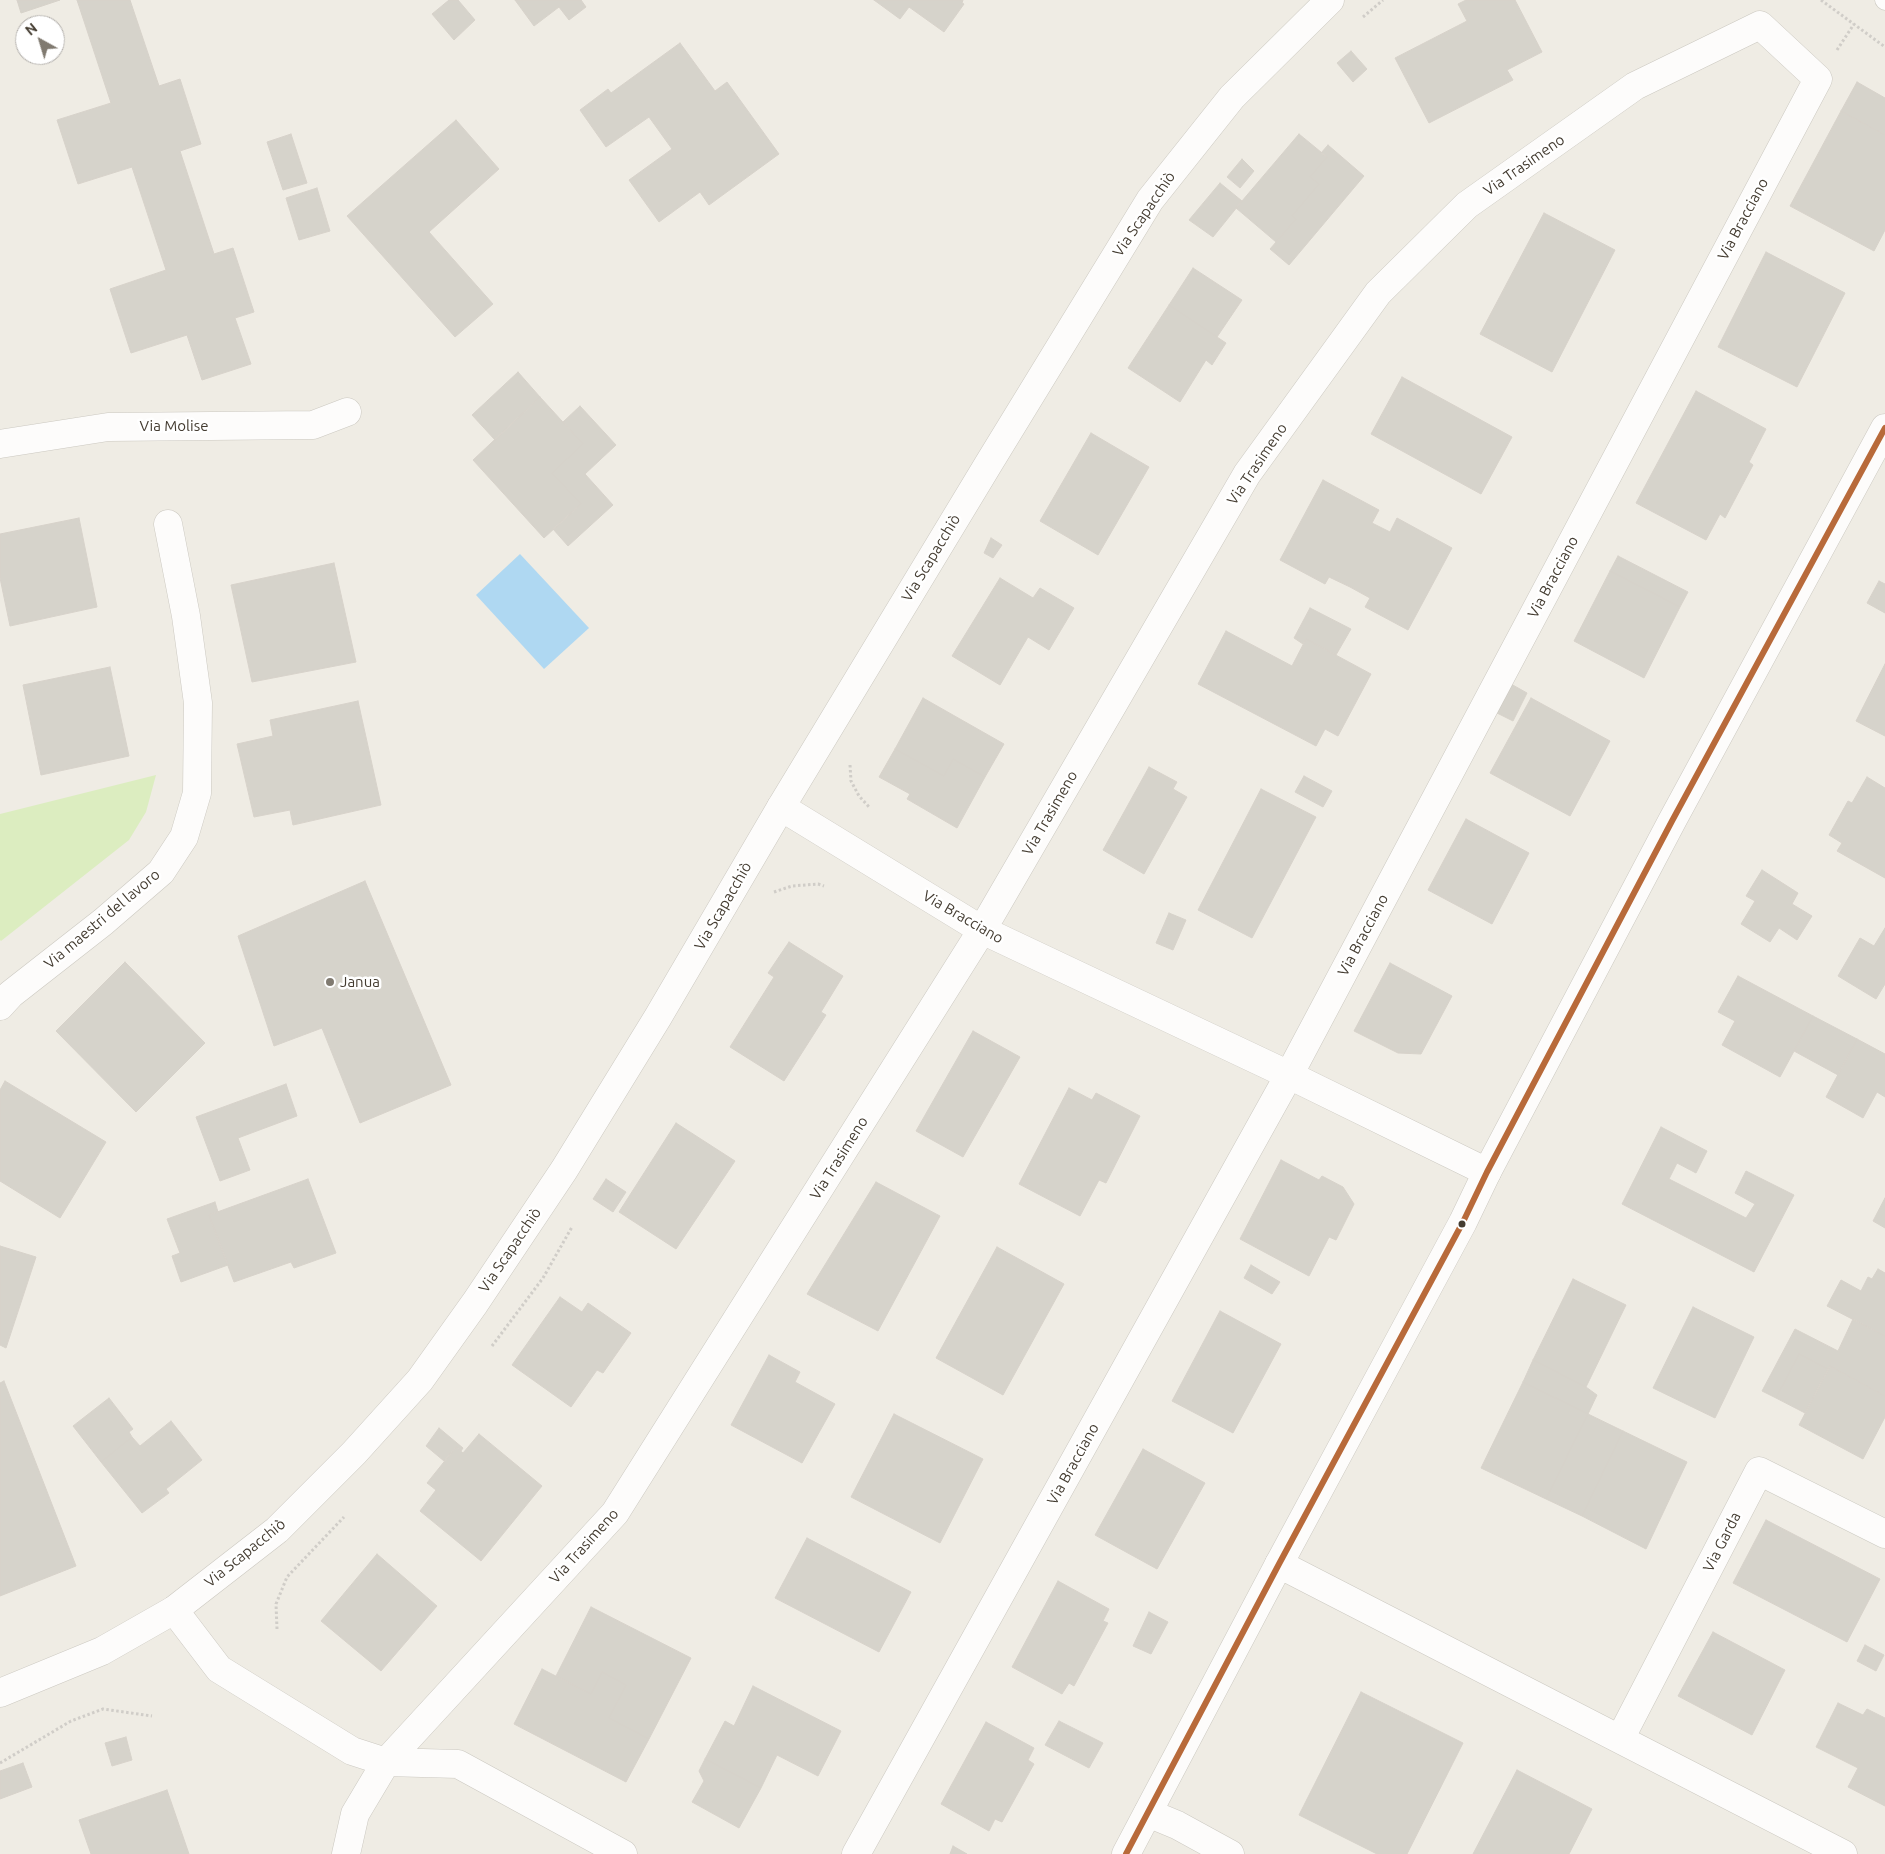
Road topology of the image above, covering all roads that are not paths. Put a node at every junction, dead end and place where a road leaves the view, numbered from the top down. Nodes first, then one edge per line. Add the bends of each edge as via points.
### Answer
1 (1330, 0) edge
2 (1818, 79) joint
3 (347, 412) dead end
4 (1885, 428) edge
5 (0, 444) edge
6 (168, 524) dead end
7 (781, 807) junction
8 (982, 930) junction
9 (0, 1006) edge
10 (1289, 1075) junction
11 (1487, 1172) junction
12 (1885, 1534) edge
13 (1279, 1564) junction
14 (174, 1610) junction
15 (0, 1693) edge
16 (1620, 1739) junction
17 (386, 1762) junction
18 (1148, 1813) junction
19 (346, 1854) edge
20 (623, 1854) edge
21 (856, 1854) edge
22 (1126, 1854) edge
23 (1230, 1854) edge
24 (1843, 1854) edge

1 - 7 street, Via Scapacchiò via 1232,96 1150,200
2 - 8 street, Via Trasimeno via 1760,25 1635,86 1467,205 1378,293 1247,474
2 - 10 street, Via Bracciano
3 - 5 street, Via Molise via 313,426 108,427
4 - 11 street
6 - 9 street, Via maestri del lavoro via 186,616 198,703 197,793 184,837 161,872
7 - 8 street, Via Bracciano
7 - 14 street, Via Scapacchiò via 564,1170 420,1380 277,1530
8 - 10 street, Via Bracciano
8 - 17 street, Via Trasimeno via 615,1513
10 - 11 street, Via Bracciano
10 - 21 street, Via Bracciano
11 - 13 street
12 - 16 street, Via Garda via 1759,1471
13 - 16 street
13 - 18 street
14 - 15 street, Via Scapacchiò via 102,1651
14 - 17 street via 219,1669 352,1751
16 - 24 street
17 - 19 street, Via Trasimeno via 355,1814
17 - 20 street via 458,1764
18 - 22 street
18 - 23 street

